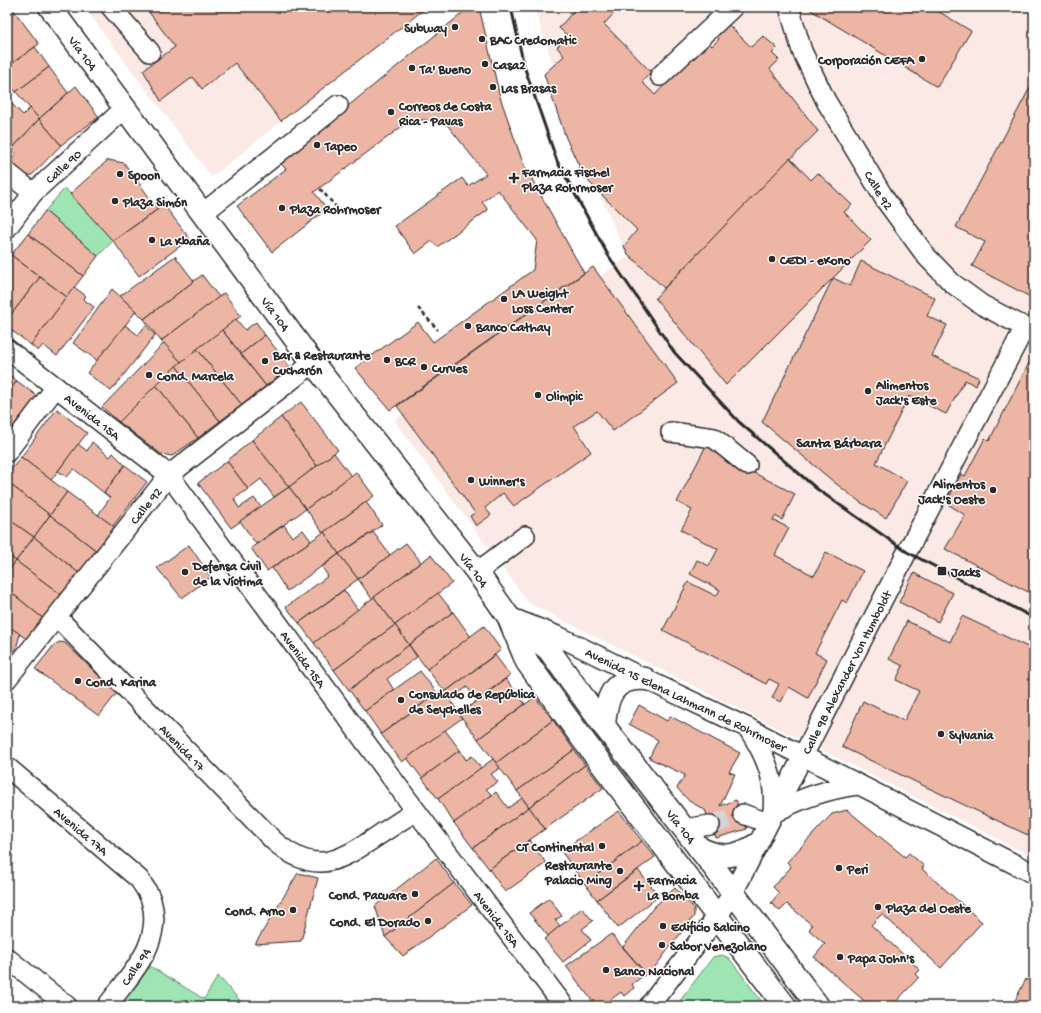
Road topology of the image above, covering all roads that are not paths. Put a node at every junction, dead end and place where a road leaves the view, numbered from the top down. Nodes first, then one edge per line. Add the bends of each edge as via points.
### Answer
1 (50, 7) edge
2 (111, 7) edge
3 (733, 7) edge
4 (789, 7) edge
5 (150, 52) dead end
6 (660, 76) dead end
7 (338, 105) dead end
8 (124, 109) junction
9 (7, 172) edge
10 (33, 193) junction
11 (202, 214) junction
12 (7, 228) edge
13 (1029, 329) edge
14 (7, 349) edge
15 (313, 362) junction
16 (56, 387) junction
17 (671, 432) dead end
18 (7, 452) edge
19 (747, 465) dead end
20 (168, 475) junction
21 (525, 536) dead end
22 (477, 572) junction
23 (508, 616) junction
24 (57, 617) junction
25 (7, 679) edge
26 (645, 679) junction
27 (604, 726) junction
28 (748, 728) junction
29 (804, 757) junction
30 (7, 767) edge
31 (858, 785) junction
32 (416, 811) junction
33 (743, 814) tunnel mouth
34 (770, 819) junction
35 (710, 825) tunnel mouth
36 (684, 829) junction
37 (756, 845) junction
38 (699, 848) junction
39 (1022, 874) edge
40 (733, 893) junction
41 (151, 899) joint
42 (717, 917) junction
43 (7, 958) edge
44 (67, 1006) edge
45 (107, 1006) edge
46 (564, 1006) edge
47 (649, 1006) edge
48 (785, 1006) edge
49 (818, 1006) edge

1 - 8 main road, Vía 104
2 - 5 street
3 - 6 street
4 - 13 street, Calle 92 via 802,51 826,101 886,201 923,251 952,283 964,292 982,305
7 - 11 street
8 - 10 street, Calle 90
8 - 11 main road, Vía 104
9 - 10 street
10 - 12 street, Calle 90
11 - 15 main road, Vía 104
13 - 29 street, Calle 98 Alexander Von Humboldt via 907,552
14 - 16 street, Avenida 15A
15 - 20 street, Calle 92
15 - 22 main road, Vía 104
16 - 18 street
16 - 20 street, Avenida 15A
17 - 19 street via 714,438
20 - 24 street, Calle 92
20 - 32 street, Avenida 15A
21 - 22 street
22 - 23 main road, Vía 104
23 - 26 street, Avenida 15 Elena Lahmann de Rohrmoser via 560,637
23 - 27 main road, Vía 104 via 549,650
23 - 42 main road, Vía 104 via 527,662
24 - 25 street, Calle 92
24 - 32 street, Avenida 17 via 274,841 295,856 318,863 330,862 350,854
26 - 27 main road via 631,678 613,690 607,701
26 - 28 street, Avenida 15 Elena Lahmann de Rohrmoser
27 - 36 main road, Vía 104
28 - 29 street, Avenida 15 Elena Lahmann de Rohrmoser
28 - 34 street via 767,761 772,778 774,796
29 - 31 street, Avenida 15 Elena Lahmann de Rohrmoser
29 - 34 street, Calle 98 Alexander Von Humboldt
30 - 41 street, Avenida 17A via 139,879
31 - 34 street via 814,794 792,803
31 - 39 street, Avenida 15 Elena Lahmann de Rohrmoser
32 - 46 street, Avenida 15A
33 - 34 street
34 - 37 street, Calle 98 Alexander Von Humboldt
35 - 36 street
36 - 38 main road, Vía 104
37 - 38 main road via 730,856 716,856
37 - 40 street, Calle 98 Alexander Von Humboldt
38 - 40 main road, Vía 104
40 - 42 street, Calle 98 Alexander Von Humboldt
40 - 49 main road, Vía 104
41 - 45 street, Calle 94 via 155,916 150,946
42 - 47 street, Calle 98 Alexander Von Humboldt
42 - 48 main road, Vía 104
43 - 44 street

